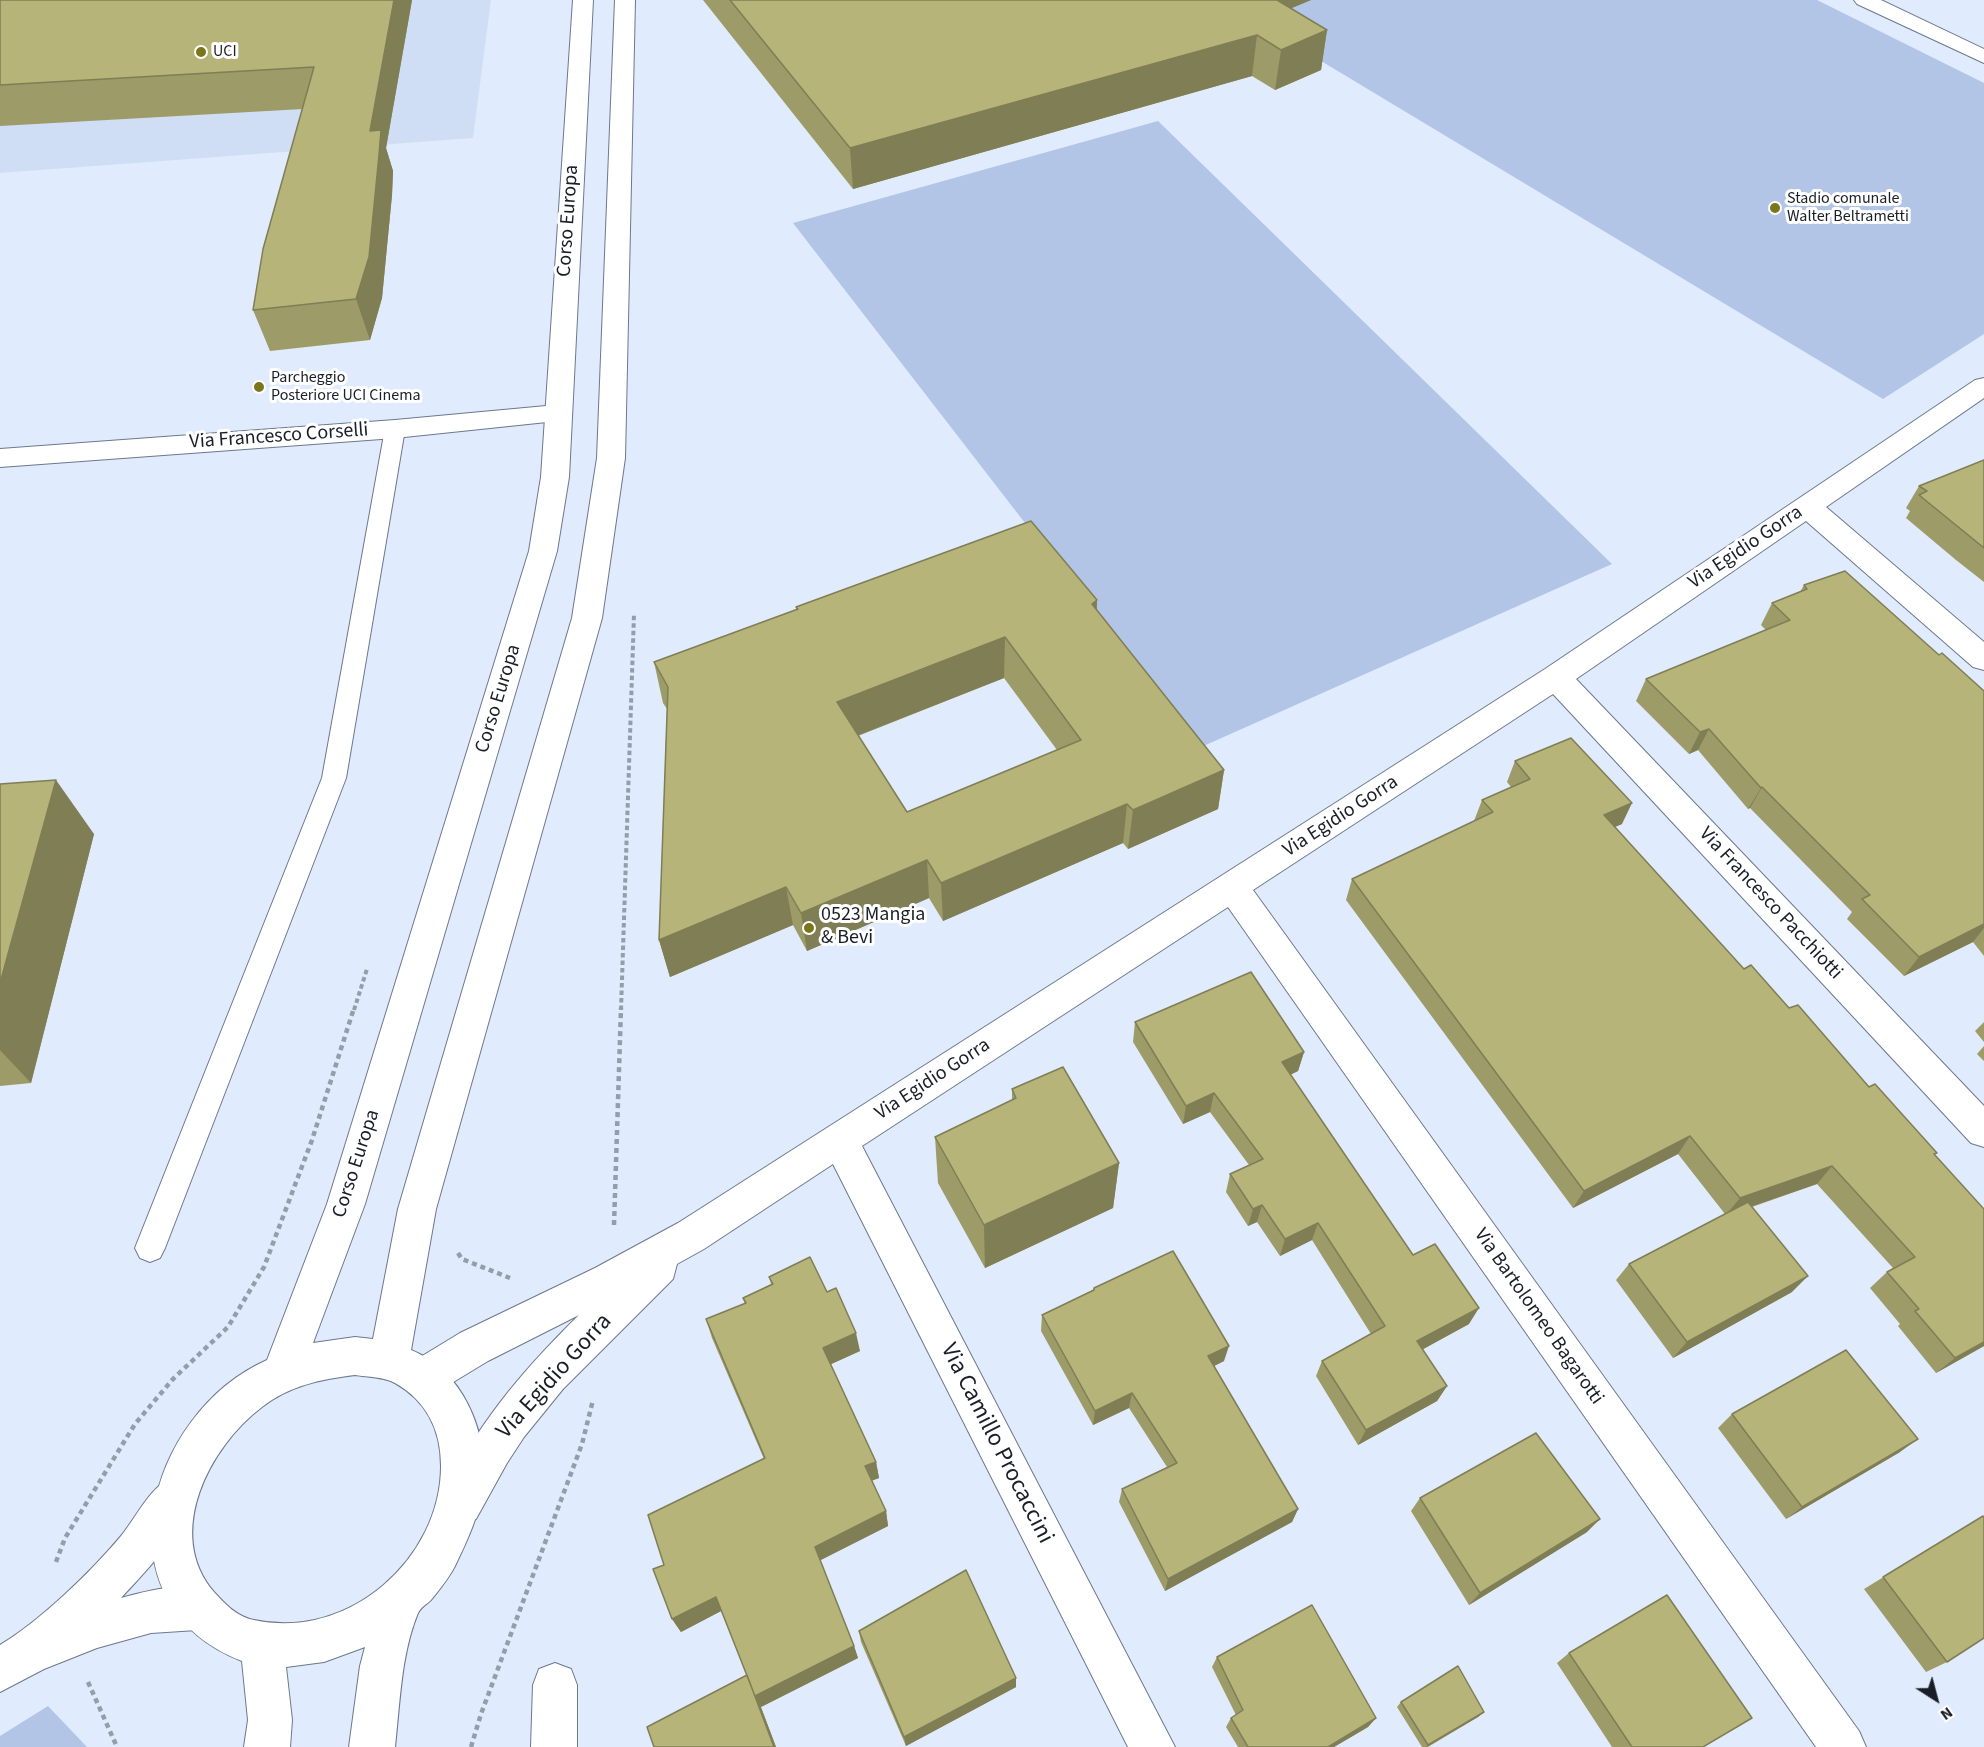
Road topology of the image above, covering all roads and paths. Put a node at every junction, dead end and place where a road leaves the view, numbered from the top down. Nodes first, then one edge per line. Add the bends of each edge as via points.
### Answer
1 (583, 0) edge
2 (625, 0) edge
3 (1864, 0) edge
4 (1984, 57) edge
5 (1984, 386) edge
6 (557, 414) junction
7 (394, 429) junction
8 (0, 458) edge
9 (1807, 506) junction
10 (1984, 659) edge
11 (1556, 677) junction
12 (1233, 888) junction
13 (368, 967) dead end
14 (1984, 1131) edge
15 (840, 1140) junction
16 (691, 1236) junction
17 (150, 1248) dead end
18 (457, 1251) dead end
19 (512, 1278) dead end
20 (406, 1370) junction
21 (282, 1372) junction
22 (595, 1390) dead end
23 (177, 1496) junction
24 (461, 1504) junction
25 (53, 1570) dead end
26 (400, 1601) junction
27 (197, 1608) junction
28 (262, 1646) junction
29 (15, 1661) edge
30 (88, 1682) dead end
31 (555, 1685) dead end
32 (117, 1747) edge
33 (267, 1747) edge
34 (372, 1747) edge
35 (471, 1747) edge
36 (554, 1747) edge
37 (1152, 1747) edge
38 (1843, 1747) edge

1 - 6 street, Corso Europa
2 - 20 street via 610,458 587,618 417,1209
3 - 4 street
5 - 9 street, Via Egidio Gorra
6 - 7 street, Via Francesco Corselli
6 - 21 street, Corso Europa via 555,477 543,551 346,1204
7 - 8 street, Via Francesco Corselli
7 - 17 lane via 334,778
9 - 10 street
9 - 11 street, Via Egidio Gorra
11 - 12 street, Via Egidio Gorra
11 - 14 street, Via Francesco Pacchiotti
12 - 15 street, Via Egidio Gorra
12 - 38 street, Via Bartolomeo Bagarotti
13 - 25 path via 312,1140 264,1267 228,1327 173,1379 135,1424 65,1538
15 - 16 street, Via Egidio Gorra
15 - 37 street, Via Camillo Procaccini
16 - 20 street, Via Egidio Gorra via 474,1347
16 - 24 street, Via Egidio Gorra via 536,1391 493,1447
18 - 19 path via 462,1259
20 - 21 street via 355,1356 319,1360
20 - 24 street via 445,1401 460,1432 465,1467
21 - 23 street via 246,1394 216,1423 192,1458
22 - 35 path via 582,1444
23 - 27 street via 172,1527 174,1557 182,1584
23 - 29 street via 135,1552 85,1604
24 - 26 street via 428,1572
26 - 28 street via 357,1630 310,1645
26 - 34 street via 382,1666
27 - 28 street via 225,1633
27 - 29 street via 140,1614 96,1626
28 - 33 street via 270,1720
30 - 32 path
31 - 36 street

